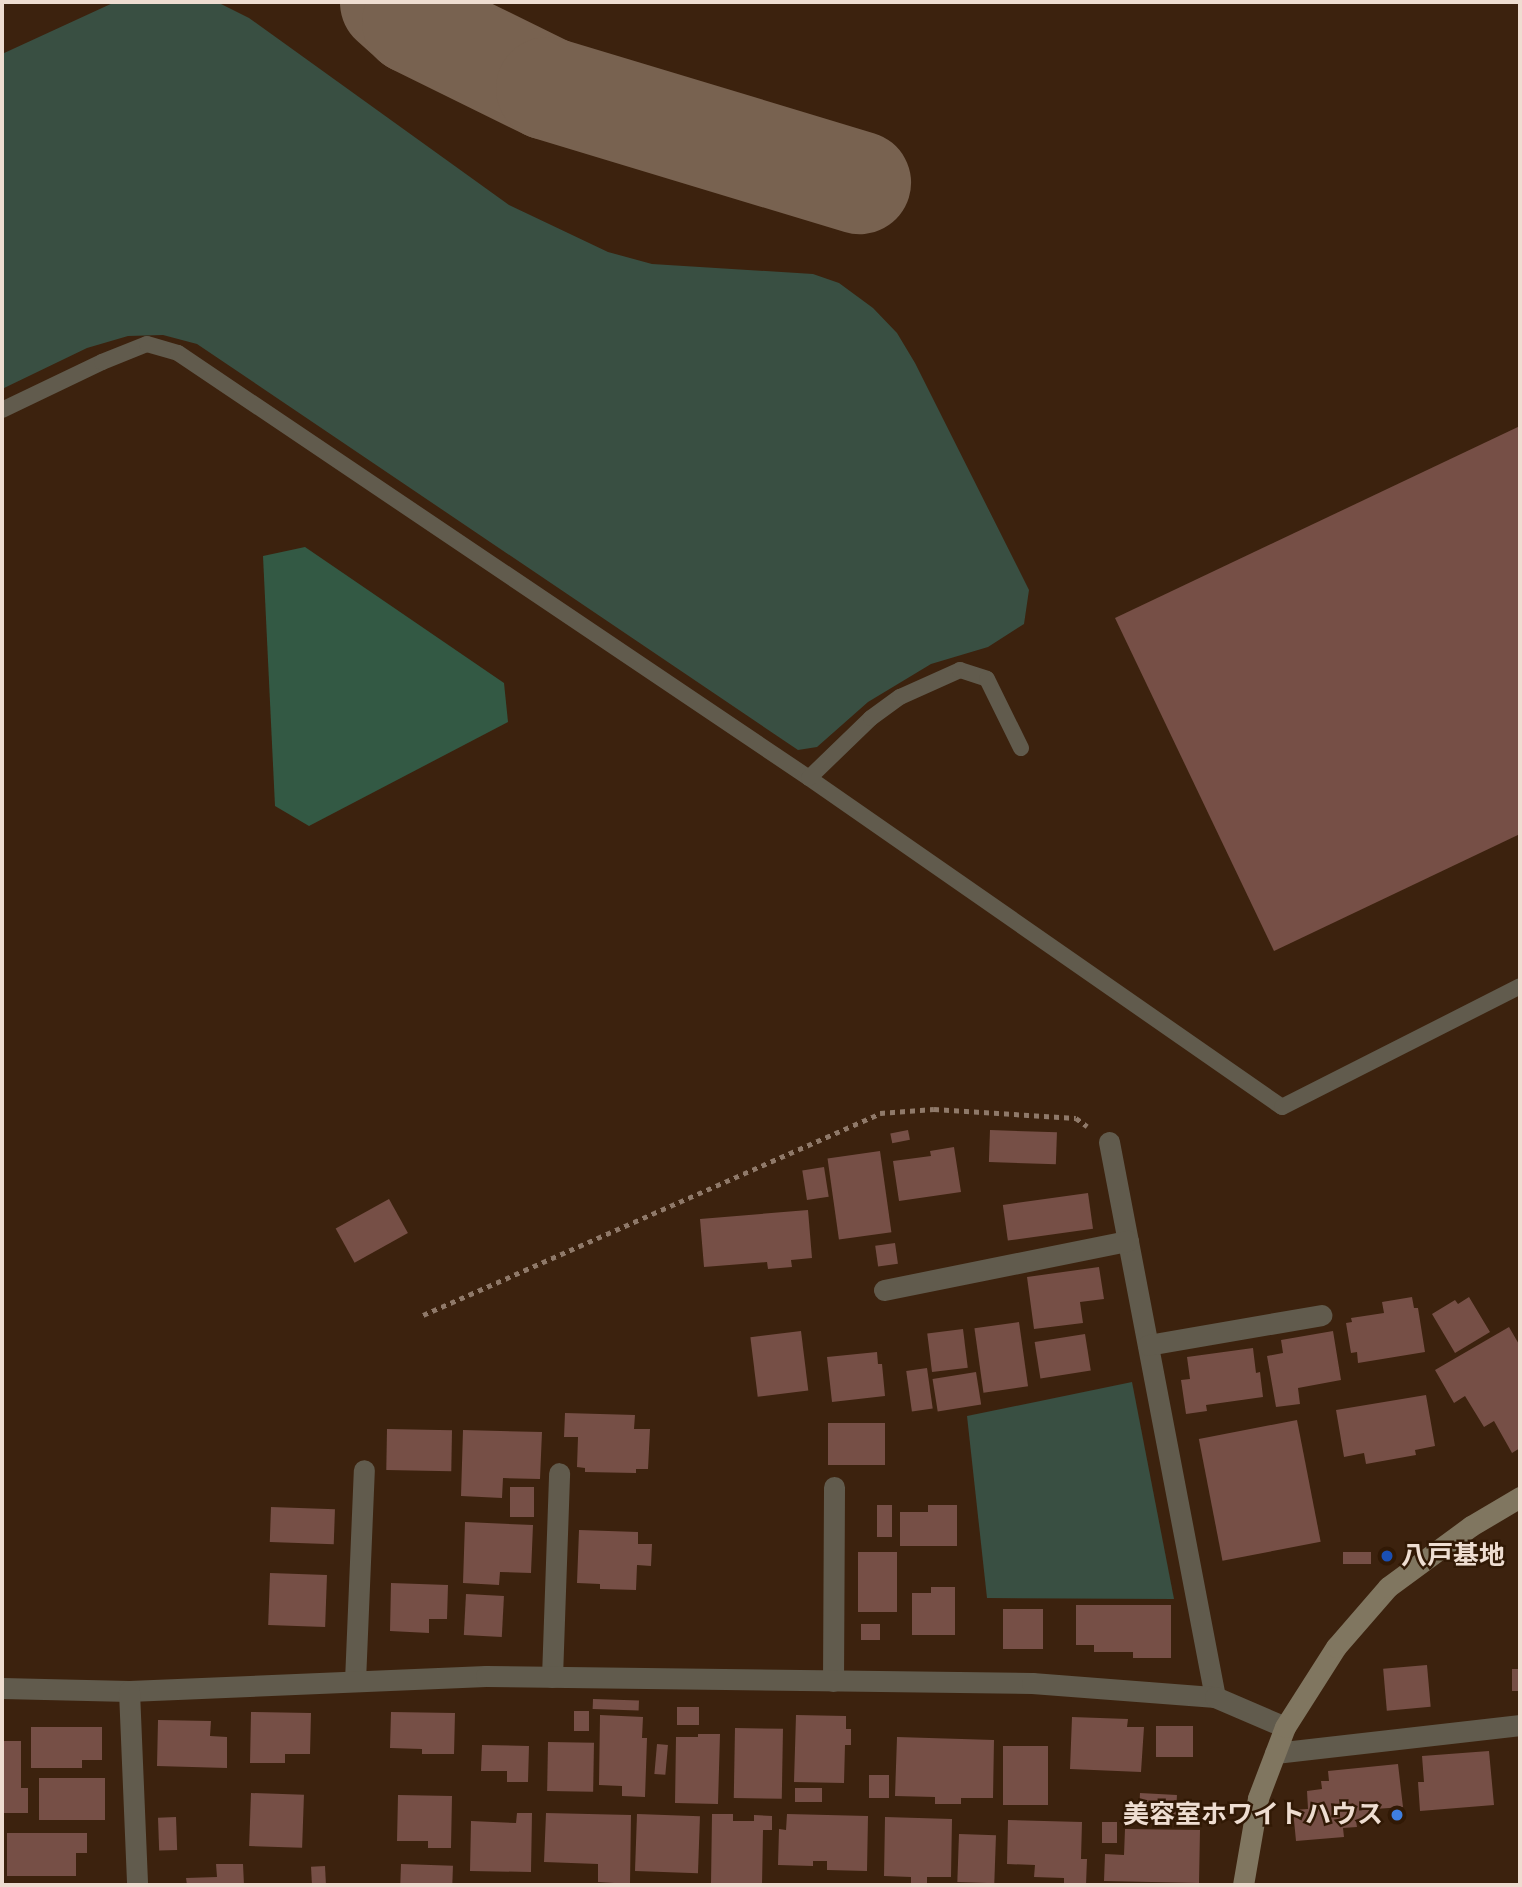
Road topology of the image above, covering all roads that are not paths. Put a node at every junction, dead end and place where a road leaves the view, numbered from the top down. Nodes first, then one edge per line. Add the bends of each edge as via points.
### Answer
1 (2, 410) edge
2 (1021, 748) dead end
3 (809, 778) junction
4 (1520, 986) edge
5 (1109, 1142) road end
6 (1128, 1241) junction
7 (884, 1290) dead end
8 (1321, 1315) dead end
9 (1148, 1345) junction
10 (365, 1470) dead end
11 (559, 1473) dead end
12 (834, 1487) dead end
13 (1520, 1497) edge
14 (552, 1677) junction
15 (355, 1681) junction
16 (833, 1681) junction
17 (2, 1688) edge
18 (129, 1691) junction
19 (1214, 1697) junction
20 (1520, 1725) edge
21 (1285, 1727) junction
22 (1275, 1753) junction
23 (137, 1885) edge
24 (1243, 1885) edge

1 - 3 lane via 147,344 178,353
2 - 3 lane via 986,679 960,670 900,697 871,718
3 - 4 lane via 1282,1107
5 - 6 street
6 - 7 street
6 - 9 street
8 - 9 street
9 - 19 street
10 - 15 street
11 - 14 street
12 - 16 street
13 - 21 street via 1471,1526 1388,1587 1336,1647
14 - 15 street
14 - 16 street
15 - 18 street
16 - 19 street via 1032,1683
17 - 18 street
18 - 23 street
19 - 21 street
20 - 22 street
21 - 22 street
22 - 24 street via 1258,1798

